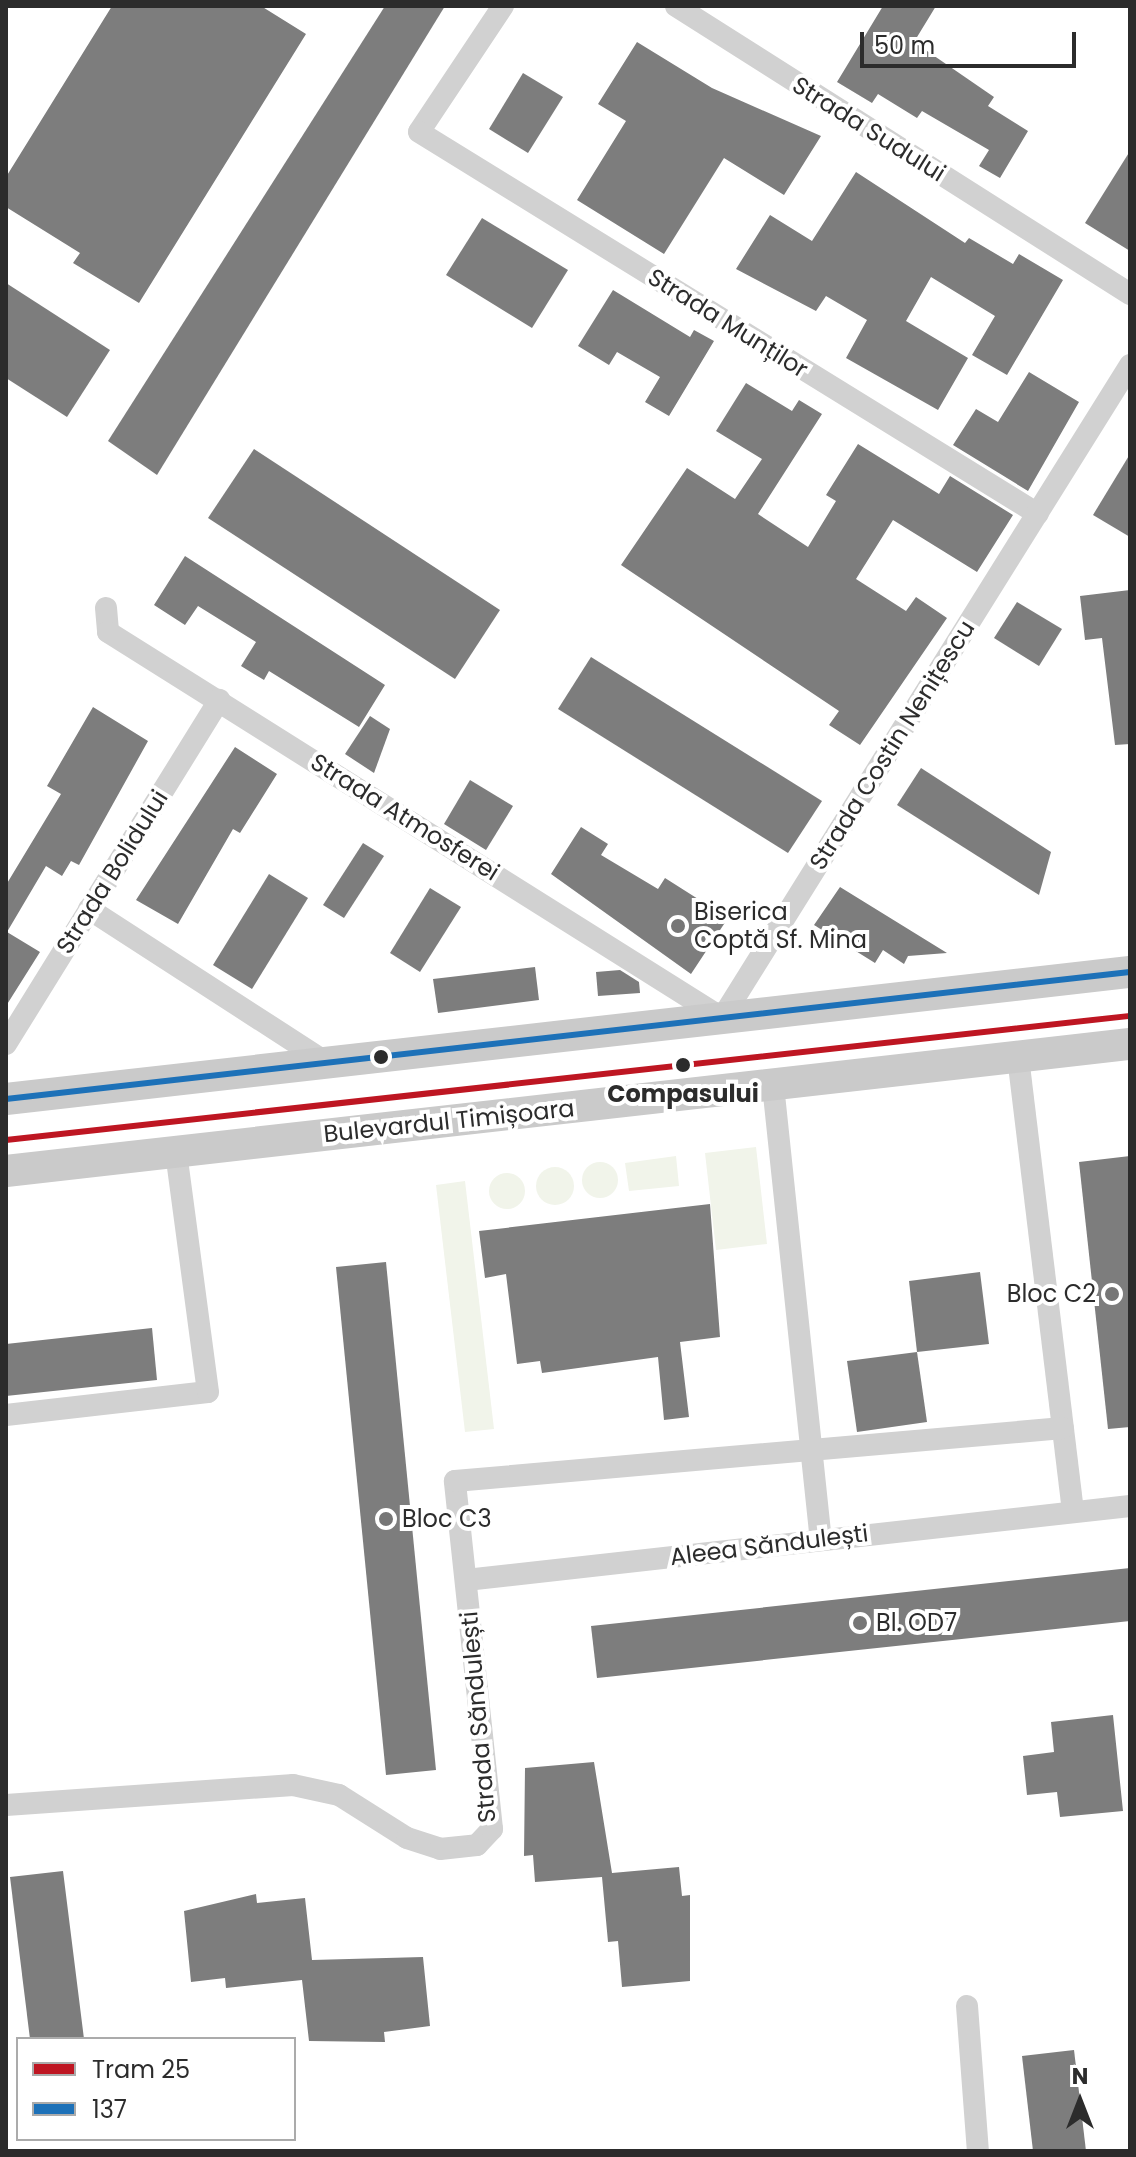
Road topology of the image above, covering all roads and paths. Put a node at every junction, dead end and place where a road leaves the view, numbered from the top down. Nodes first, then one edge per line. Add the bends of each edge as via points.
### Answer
1 (503, 6) edge
2 (676, 6) edge
3 (1130, 294) edge
4 (1130, 365) edge
5 (1038, 514) junction
6 (106, 608) dead end
7 (219, 700) junction
8 (89, 909) junction
9 (1130, 972) edge
10 (722, 1018) junction
11 (6, 1044) edge
12 (1130, 1044) edge
13 (1018, 1057) junction
14 (327, 1063) junction
15 (773, 1085) junction
16 (6, 1099) edge
17 (176, 1152) junction
18 (6, 1171) edge
19 (6, 1415) edge
20 (1063, 1428) junction
21 (812, 1451) junction
22 (1130, 1506) edge
23 (1073, 1512) junction
24 (821, 1539) junction
25 (466, 1580) junction
26 (6, 1805) edge
27 (967, 2006) dead end
28 (978, 2151) edge

1 - 5 street, Strada Munților via 419,132
2 - 3 street, Strada Sudului
4 - 5 street, Strada Costin Nenițescu
5 - 10 street, Strada Costin Nenițescu
6 - 7 street, Strada Atmosferei via 108,632
7 - 8 street, Strada Bolidului
7 - 10 street, Strada Atmosferei
8 - 11 street, Strada Bolidului
8 - 14 street
9 - 10 main road
10 - 14 main road
12 - 13 main road, Bulevardul Timișoara
13 - 15 main road, Bulevardul Timișoara
13 - 20 street
14 - 16 main road
15 - 17 main road, Bulevardul Timișoara
15 - 21 street
17 - 18 main road, Bulevardul Timișoara
17 - 19 street via 208,1392
20 - 21 street
20 - 23 street
21 - 24 street
21 - 25 street, Strada Săndulești via 455,1481
22 - 23 street, Aleea Săndulești
23 - 24 street, Aleea Săndulești
24 - 25 street, Aleea Săndulești
25 - 26 street, Strada Săndulești via 492,1829 477,1845 429,1846 339,1795 293,1785
27 - 28 street

